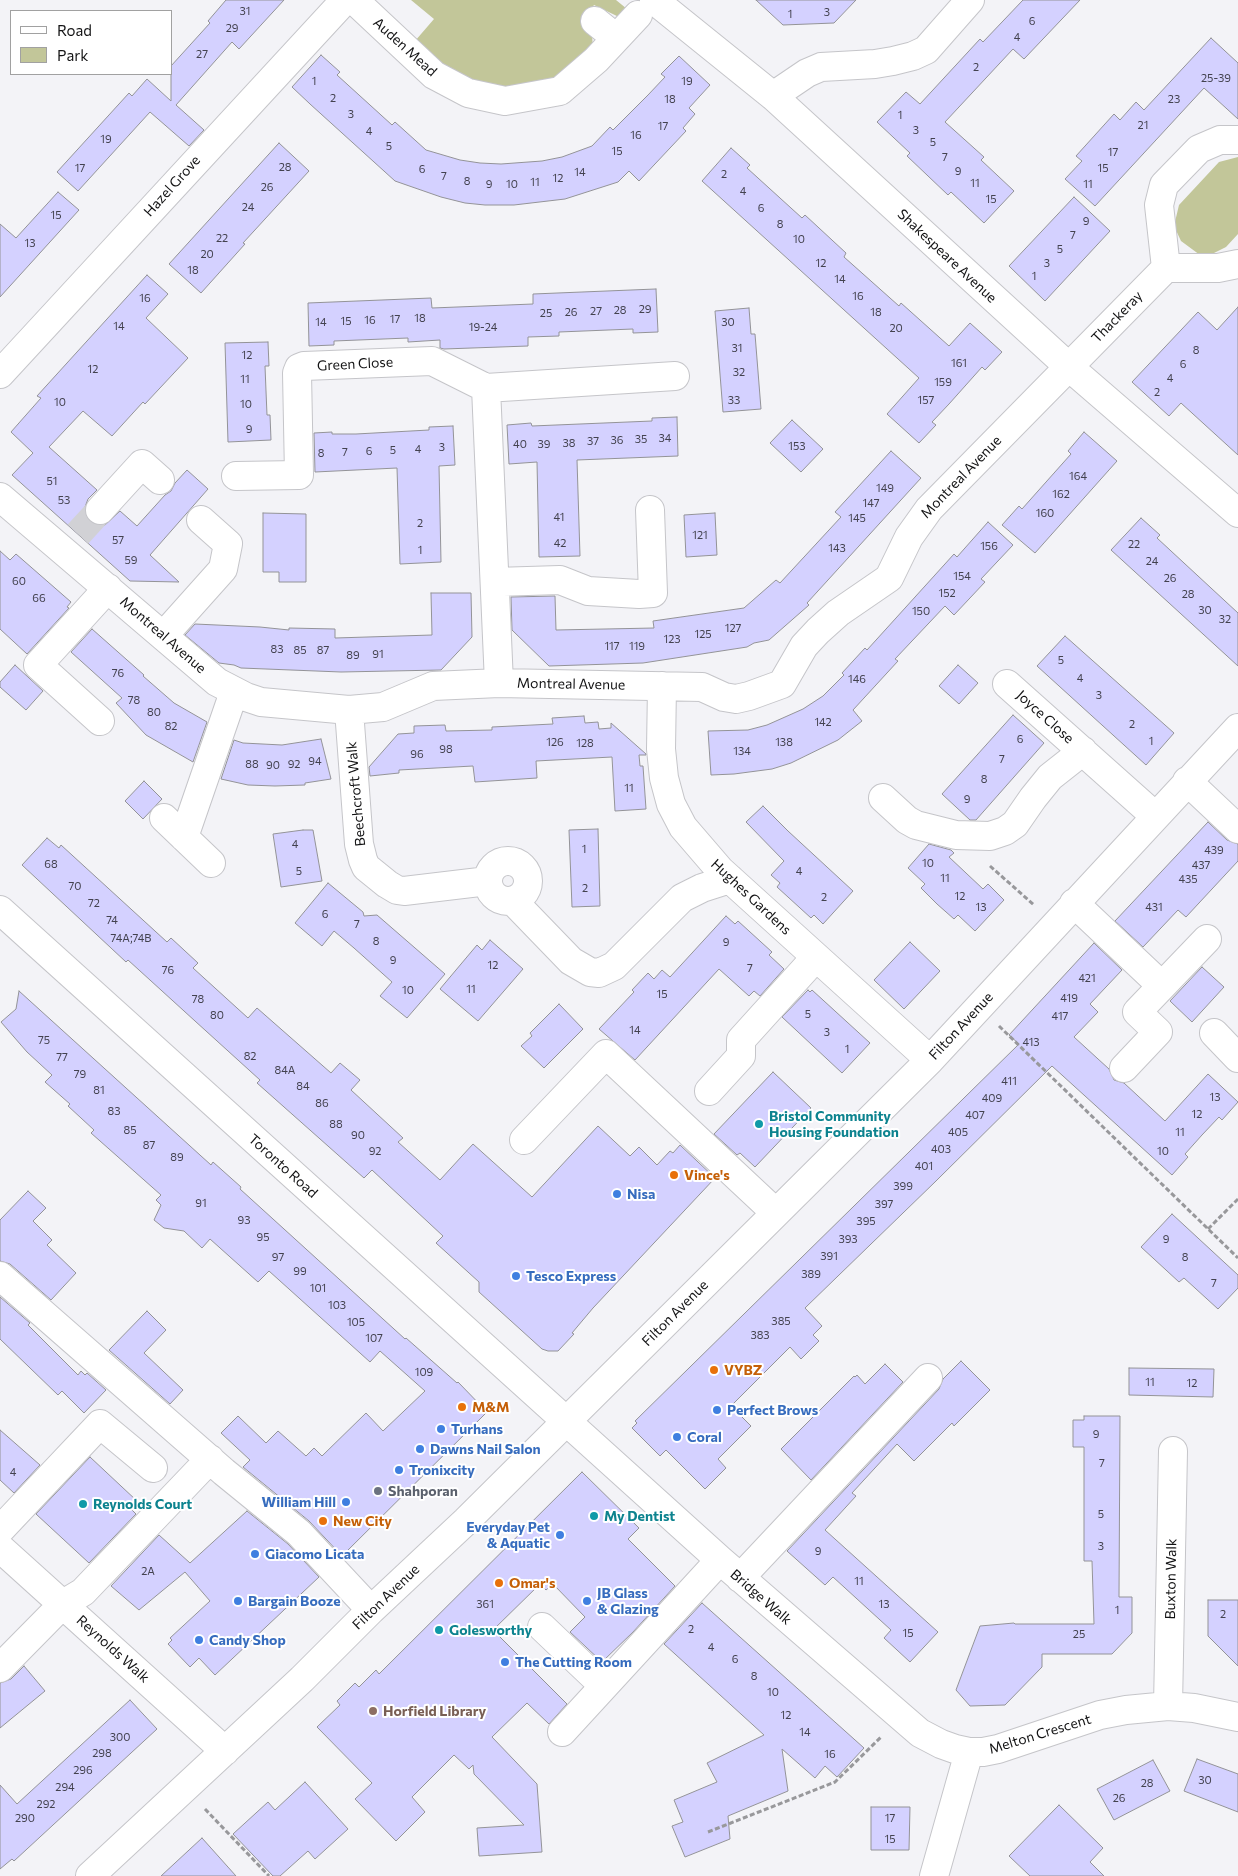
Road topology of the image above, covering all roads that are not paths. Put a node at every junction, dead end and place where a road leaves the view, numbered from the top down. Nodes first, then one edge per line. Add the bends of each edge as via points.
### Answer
1 (345, 0) edge
2 (354, 0) edge
3 (970, 0) edge
4 (646, 8) edge
5 (595, 21) dead end
6 (616, 38) junction
7 (773, 96) junction
8 (1238, 140) edge
9 (1238, 264) edge
10 (1166, 268) junction
11 (1068, 367) junction
12 (0, 374) edge
13 (675, 376) dead end
14 (486, 388) junction
15 (236, 476) dead end
16 (160, 480) dead end
17 (0, 497) edge
18 (100, 510) tunnel mouth
19 (650, 510) dead end
20 (1238, 513) edge
21 (201, 520) dead end
22 (495, 582) junction
23 (108, 588) junction
24 (164, 635) junction
25 (499, 683) junction
26 (1007, 684) dead end
27 (662, 686) junction
28 (234, 692) junction
29 (349, 710) junction
30 (100, 721) dead end
31 (1238, 728) edge
32 (1083, 751) junction
33 (1187, 781) junction
34 (883, 798) dead end
35 (1155, 816) junction
36 (164, 818) dead end
37 (1238, 829) edge
38 (184, 837) junction
39 (211, 863) dead end
40 (730, 879) junction
41 (488, 881) junction
42 (513, 901) junction
43 (1074, 903) junction
44 (0, 910) edge
45 (1206, 939) dead end
46 (816, 957) junction
47 (1162, 986) junction
48 (1214, 1033) dead end
49 (1238, 1058) edge
50 (930, 1060) junction
51 (1124, 1068) dead end
52 (709, 1091) dead end
53 (524, 1140) dead end
54 (776, 1213) junction
55 (0, 1276) edge
56 (928, 1378) dead end
57 (566, 1422) junction
58 (1174, 1451) dead end
59 (210, 1459) junction
60 (153, 1468) dead end
61 (0, 1530) edge
62 (0, 1548) edge
63 (730, 1569) junction
64 (63, 1604) junction
65 (371, 1610) junction
66 (542, 1628) dead end
67 (0, 1668) edge
68 (604, 1686) junction
69 (1168, 1706) junction
70 (1238, 1717) edge
71 (562, 1732) dead end
72 (225, 1751) junction
73 (969, 1752) junction
74 (90, 1876) edge
75 (934, 1876) edge

1 - 12 street, Hazel Grove
2 - 6 street, Auden Mead via 434,75 468,93 505,101 560,91
3 - 7 street via 926,50 893,62 821,67 806,73
4 - 6 street, Auden Mead
4 - 7 street, Shakespeare Avenue
5 - 6 street
7 - 11 street, Shakespeare Avenue
8 - 10 street via 1220,140 1198,149 1164,185 1159,205
9 - 10 street via 1218,268
10 - 11 street, Thackeray
11 - 20 street, Shakespeare Avenue
11 - 27 street, Montreal Avenue via 929,509 909,537 889,578 838,613 811,638 782,684 736,699 702,687
13 - 14 street
14 - 15 street, Green Close via 432,361 304,366 297,373 299,475
14 - 22 street
16 - 18 street via 142,464
17 - 23 street, Montreal Avenue via 70,542
19 - 22 street via 653,593 588,591 560,580
21 - 24 street via 228,544 223,569
22 - 25 street
23 - 24 street, Montreal Avenue
23 - 30 street via 38,665
24 - 28 street, Montreal Avenue via 206,673
25 - 27 street, Montreal Avenue
25 - 29 street, Montreal Avenue via 433,686 383,707
26 - 32 street, Joyce Close
27 - 40 street, Hughes Gardens via 661,749 671,804 694,842
28 - 29 street, Montreal Avenue via 261,702
28 - 38 street
29 - 41 street, Beechcroft Walk via 359,844 366,867 387,884 404,892
31 - 33 street, Filton Avenue
32 - 34 street, Joyce Close via 1050,777 1012,826 990,836 942,832 911,822
32 - 35 street, Joyce Close
33 - 35 street, Filton Avenue
33 - 37 street
35 - 43 street, Filton Avenue
36 - 38 street
38 - 39 street
40 - 42 street via 682,898 614,966 599,972 590,972 572,961
40 - 46 street, Hughes Gardens
41 - 42 street via 496,897
41 - 42 street via 489,872 495,865 503,861 521,864 529,880 521,897
43 - 47 street
43 - 50 street, Filton Avenue
44 - 57 street, Toronto Road
45 - 47 street
46 - 50 street, Hughes Gardens
46 - 52 street via 740,1040 741,1056
47 - 51 street via 1137,1012 1158,1032
48 - 49 street
50 - 54 street, Filton Avenue
53 - 54 street via 606,1054
54 - 57 street, Filton Avenue
55 - 59 street
56 - 63 street
57 - 63 street, Bridge Walk
57 - 65 street, Filton Avenue
58 - 69 street, Buxton Walk
59 - 64 street via 83,1592
59 - 65 street via 299,1532
60 - 61 street via 100,1424
62 - 64 street, Reynolds Walk
63 - 68 street
63 - 73 street, Bridge Walk via 900,1718 930,1739
64 - 67 street
64 - 72 street, Reynolds Walk
65 - 72 street, Filton Avenue
66 - 68 street
68 - 71 street
69 - 70 street, Melton Crescent
69 - 73 street, Melton Crescent via 1100,1715 998,1749
72 - 74 street, Filton Avenue
73 - 75 street, Melton Crescent

